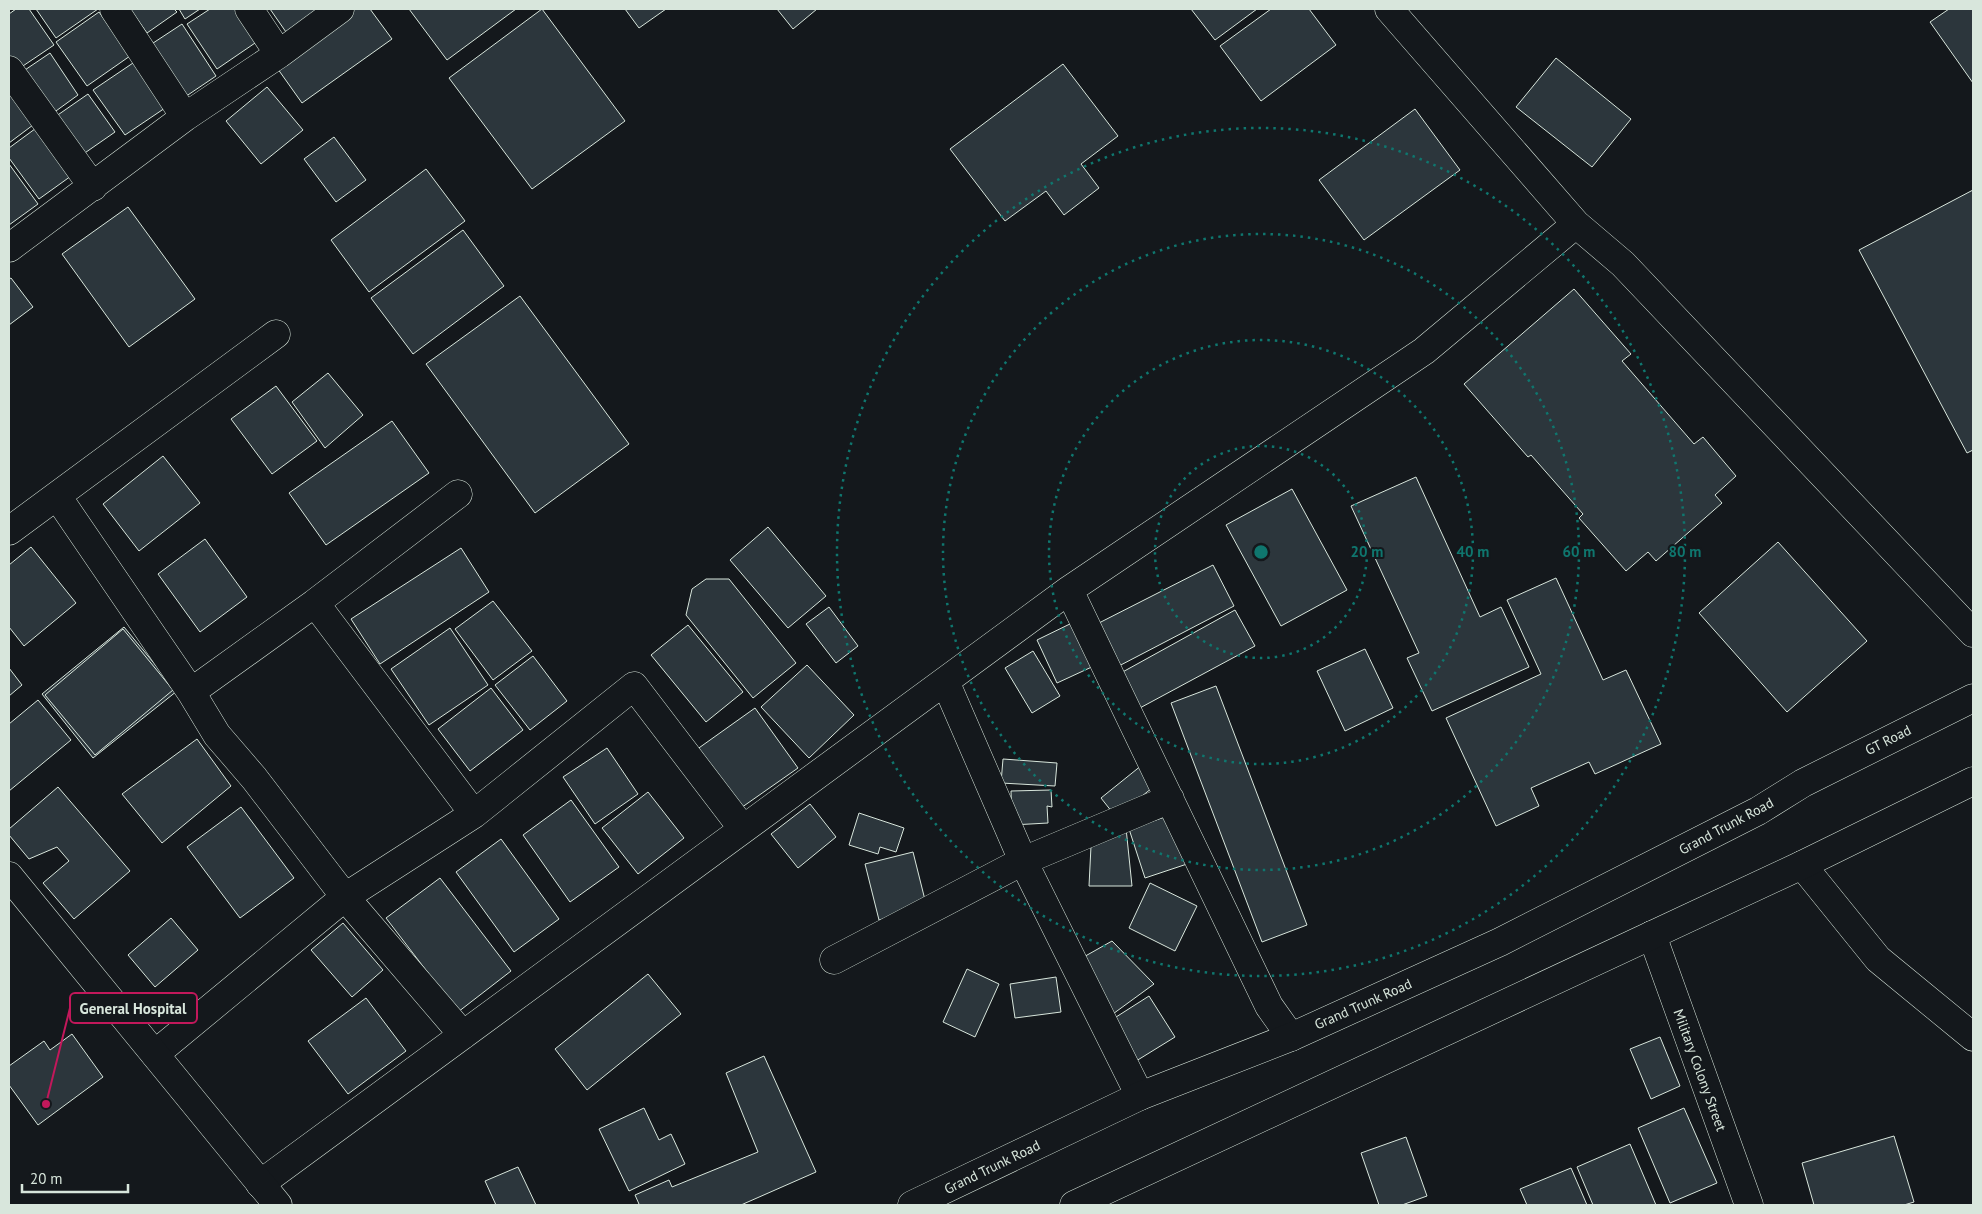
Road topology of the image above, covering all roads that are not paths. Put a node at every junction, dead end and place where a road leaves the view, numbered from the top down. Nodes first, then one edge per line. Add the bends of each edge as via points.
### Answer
1 (114, 9) edge
2 (249, 9) edge
3 (340, 9) edge
4 (1389, 9) edge
5 (279, 54) junction
6 (9, 70) edge
7 (185, 117) junction
8 (93, 187) junction
9 (1576, 224) junction
10 (9, 248) edge
11 (276, 334) dead end
12 (458, 494) dead end
13 (57, 496) junction
14 (9, 531) edge
15 (1069, 590) junction
16 (315, 603) junction
17 (1973, 633) edge
18 (945, 681) junction
19 (191, 692) junction
20 (1973, 698) edge
21 (1973, 780) edge
22 (1803, 783) joint
23 (1170, 799) junction
24 (474, 814) junction
25 (743, 829) junction
26 (1023, 861) junction
27 (1802, 865) junction
28 (9, 876) edge
29 (345, 897) junction
30 (1652, 935) junction
31 (834, 960) dead end
32 (463, 1035) junction
33 (1292, 1037) junction
34 (1973, 1037) edge
35 (155, 1054) junction
36 (1140, 1096) junction
37 (260, 1184) junction
38 (278, 1205) edge
39 (912, 1205) edge
40 (1074, 1205) edge
41 (1749, 1205) edge

1 - 7 street
2 - 5 street
3 - 5 street
4 - 9 street
5 - 7 street
6 - 8 street
7 - 8 street
8 - 10 street
9 - 15 street via 1424,351
9 - 17 street via 1623,264
11 - 13 street
12 - 16 street
13 - 14 street
13 - 19 street
15 - 18 street
15 - 23 street
16 - 19 street
16 - 24 street
18 - 25 street
18 - 26 street
19 - 29 street via 217,735
20 - 22 street, GT Road
21 - 27 street
22 - 33 street, Grand Trunk Road via 1758,811 1500,942
23 - 26 street
23 - 33 street via 1270,1006
24 - 25 street via 634,686
24 - 29 street
25 - 32 street
26 - 31 street
26 - 36 street
27 - 30 street
27 - 34 street via 1878,959
28 - 35 street
29 - 32 street
29 - 35 street
30 - 40 street
30 - 41 street, Military Colony Street
32 - 37 street
33 - 36 street, Grand Trunk Road
35 - 37 street
36 - 39 street, Grand Trunk Road
37 - 38 street

